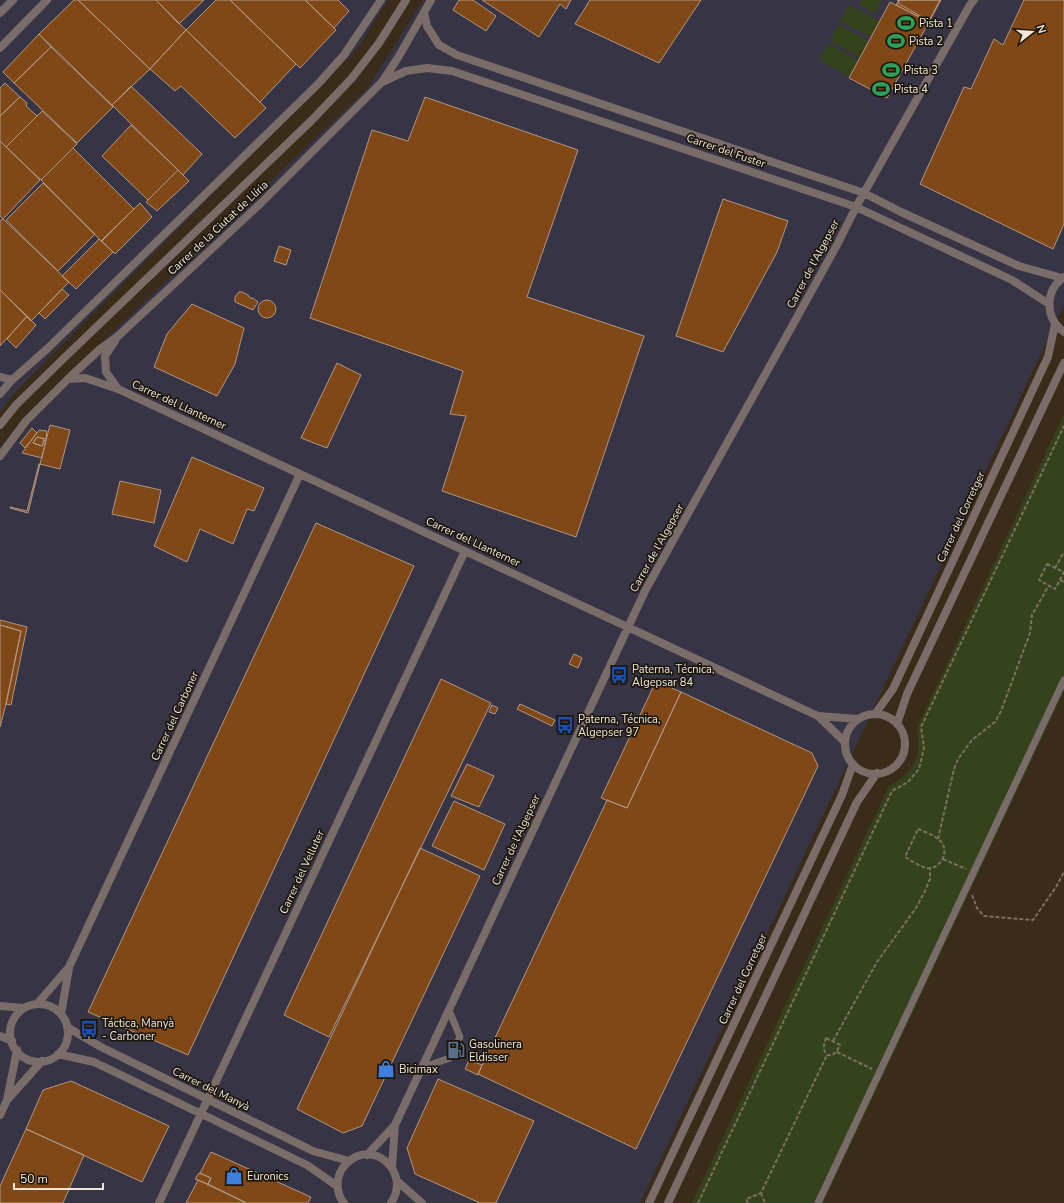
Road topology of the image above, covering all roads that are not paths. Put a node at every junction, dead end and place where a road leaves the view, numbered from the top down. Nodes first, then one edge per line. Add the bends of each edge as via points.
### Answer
1 (13, 0) edge
2 (47, 0) edge
3 (381, 0) edge
4 (406, 0) edge
5 (431, 0) edge
6 (974, 0) edge
7 (424, 12) junction
8 (0, 13) edge
9 (0, 48) edge
10 (382, 82) junction
11 (864, 193) junction
12 (856, 207) junction
13 (1063, 278) edge
14 (1049, 304) junction
15 (1055, 324) junction
16 (1064, 332) edge
17 (117, 337) junction
18 (1064, 363) edge
19 (0, 377) edge
20 (68, 379) junction
21 (12, 380) junction
22 (118, 389) junction
23 (0, 394) edge
24 (0, 425) edge
25 (0, 456) edge
26 (300, 474) junction
27 (465, 551) junction
28 (629, 628) junction
29 (1064, 680) edge
30 (875, 714) junction
31 (818, 716) junction
32 (858, 719) junction
33 (897, 724) junction
34 (845, 742) junction
35 (853, 764) junction
36 (877, 773) junction
37 (69, 967) junction
38 (37, 1004) junction
39 (0, 1006) edge
40 (24, 1008) junction
41 (449, 1010) junction
42 (61, 1014) junction
43 (67, 1027) junction
44 (0, 1036) edge
45 (12, 1041) junction
46 (17, 1050) junction
47 (58, 1054) junction
48 (42, 1061) junction
49 (421, 1068) junction
50 (208, 1099) junction
51 (7, 1100) junction
52 (201, 1113) junction
53 (0, 1115) edge
54 (395, 1125) junction
55 (367, 1154) junction
56 (349, 1161) junction
57 (392, 1167) junction
58 (397, 1181) junction
59 (337, 1186) junction
60 (159, 1203) edge
61 (344, 1203) edge
62 (391, 1203) edge
63 (422, 1203) edge
64 (649, 1203) edge
65 (668, 1203) edge
66 (818, 1203) edge

1 - 8 street
2 - 9 street
3 - 21 street via 344,55 318,84 47,349
4 - 24 street, Carrer de la Ciutat de Llíria via 379,43 352,78 317,115 61,360 16,405
5 - 7 street, Carrer de la Ciutat de Llíria
6 - 11 street, Carrer de l'Algepser
7 - 10 street, Carrer de la Ciutat de Llíria
7 - 11 street, Carrer del Fuster via 427,26 439,45 457,55
10 - 12 street, Carrer del Fuster via 406,71 427,68 452,71
10 - 17 street, Carrer de la Ciutat de Llíria via 262,203
11 - 12 street, Carrer de l'Algepser
11 - 13 street, Carrer del Fuster via 1019,266
12 - 14 street, Carrer del Fuster via 1012,280
12 - 28 street, Carrer de l'Algepser via 645,591
13 - 14 street via 1050,294
14 - 15 street
15 - 16 street
15 - 30 street, Carrer del Corretger via 1048,357 892,688
17 - 20 street, Carrer de la Ciutat de Llíria
17 - 22 street, Carrer del Llanterner via 105,356 106,372
18 - 33 street via 907,694
19 - 21 street
20 - 22 street, Carrer del Llanterner via 85,378
20 - 25 street, Carrer de la Ciutat de Llíria via 26,421
21 - 23 street
22 - 26 street, Carrer del Llanterner
26 - 27 street, Carrer del Llanterner
26 - 37 street, Carrer del Carboner
27 - 28 street, Carrer del Llanterner
27 - 50 street, Carrer del Velluter
28 - 31 street, Carrer del Llanterner
28 - 41 street, Carrer de l'Algepser
29 - 66 lane
30 - 32 street
30 - 33 street via 891,718
31 - 32 street, Carrer del Llanterner
31 - 34 street, Carrer del Llanterner
32 - 34 street via 851,725
33 - 36 street via 905,741 904,750 894,766
34 - 35 street
35 - 36 street via 864,771
35 - 64 street, Carrer del Corretger via 842,795
36 - 65 street via 857,802
37 - 38 street, Carrer del Carboner
37 - 42 street, Carrer del Carboner
38 - 40 street
38 - 42 street via 46,1004
39 - 40 street
40 - 45 street via 12,1023
41 - 49 street, Carrer de l'Algepser
41 - 49 lane via 460,1037 454,1051 450,1058
42 - 43 street
43 - 47 street via 68,1037
43 - 50 street, Carrer del Manyà via 101,1047
44 - 45 street
45 - 46 street
46 - 48 street via 32,1061
46 - 51 street
47 - 48 street
47 - 52 street via 94,1062
48 - 51 street
49 - 54 street, Carrer de l'Algepser
50 - 52 street, Carrer del Velluter
50 - 56 street, Carrer del Manyà via 313,1151
51 - 53 street
52 - 59 street via 307,1164
52 - 60 street, Carrer del Velluter
54 - 55 street
54 - 57 street
55 - 56 street
55 - 57 street via 385,1160
56 - 59 street via 338,1176
57 - 58 street
58 - 62 street via 397,1190
58 - 63 street
59 - 61 street

